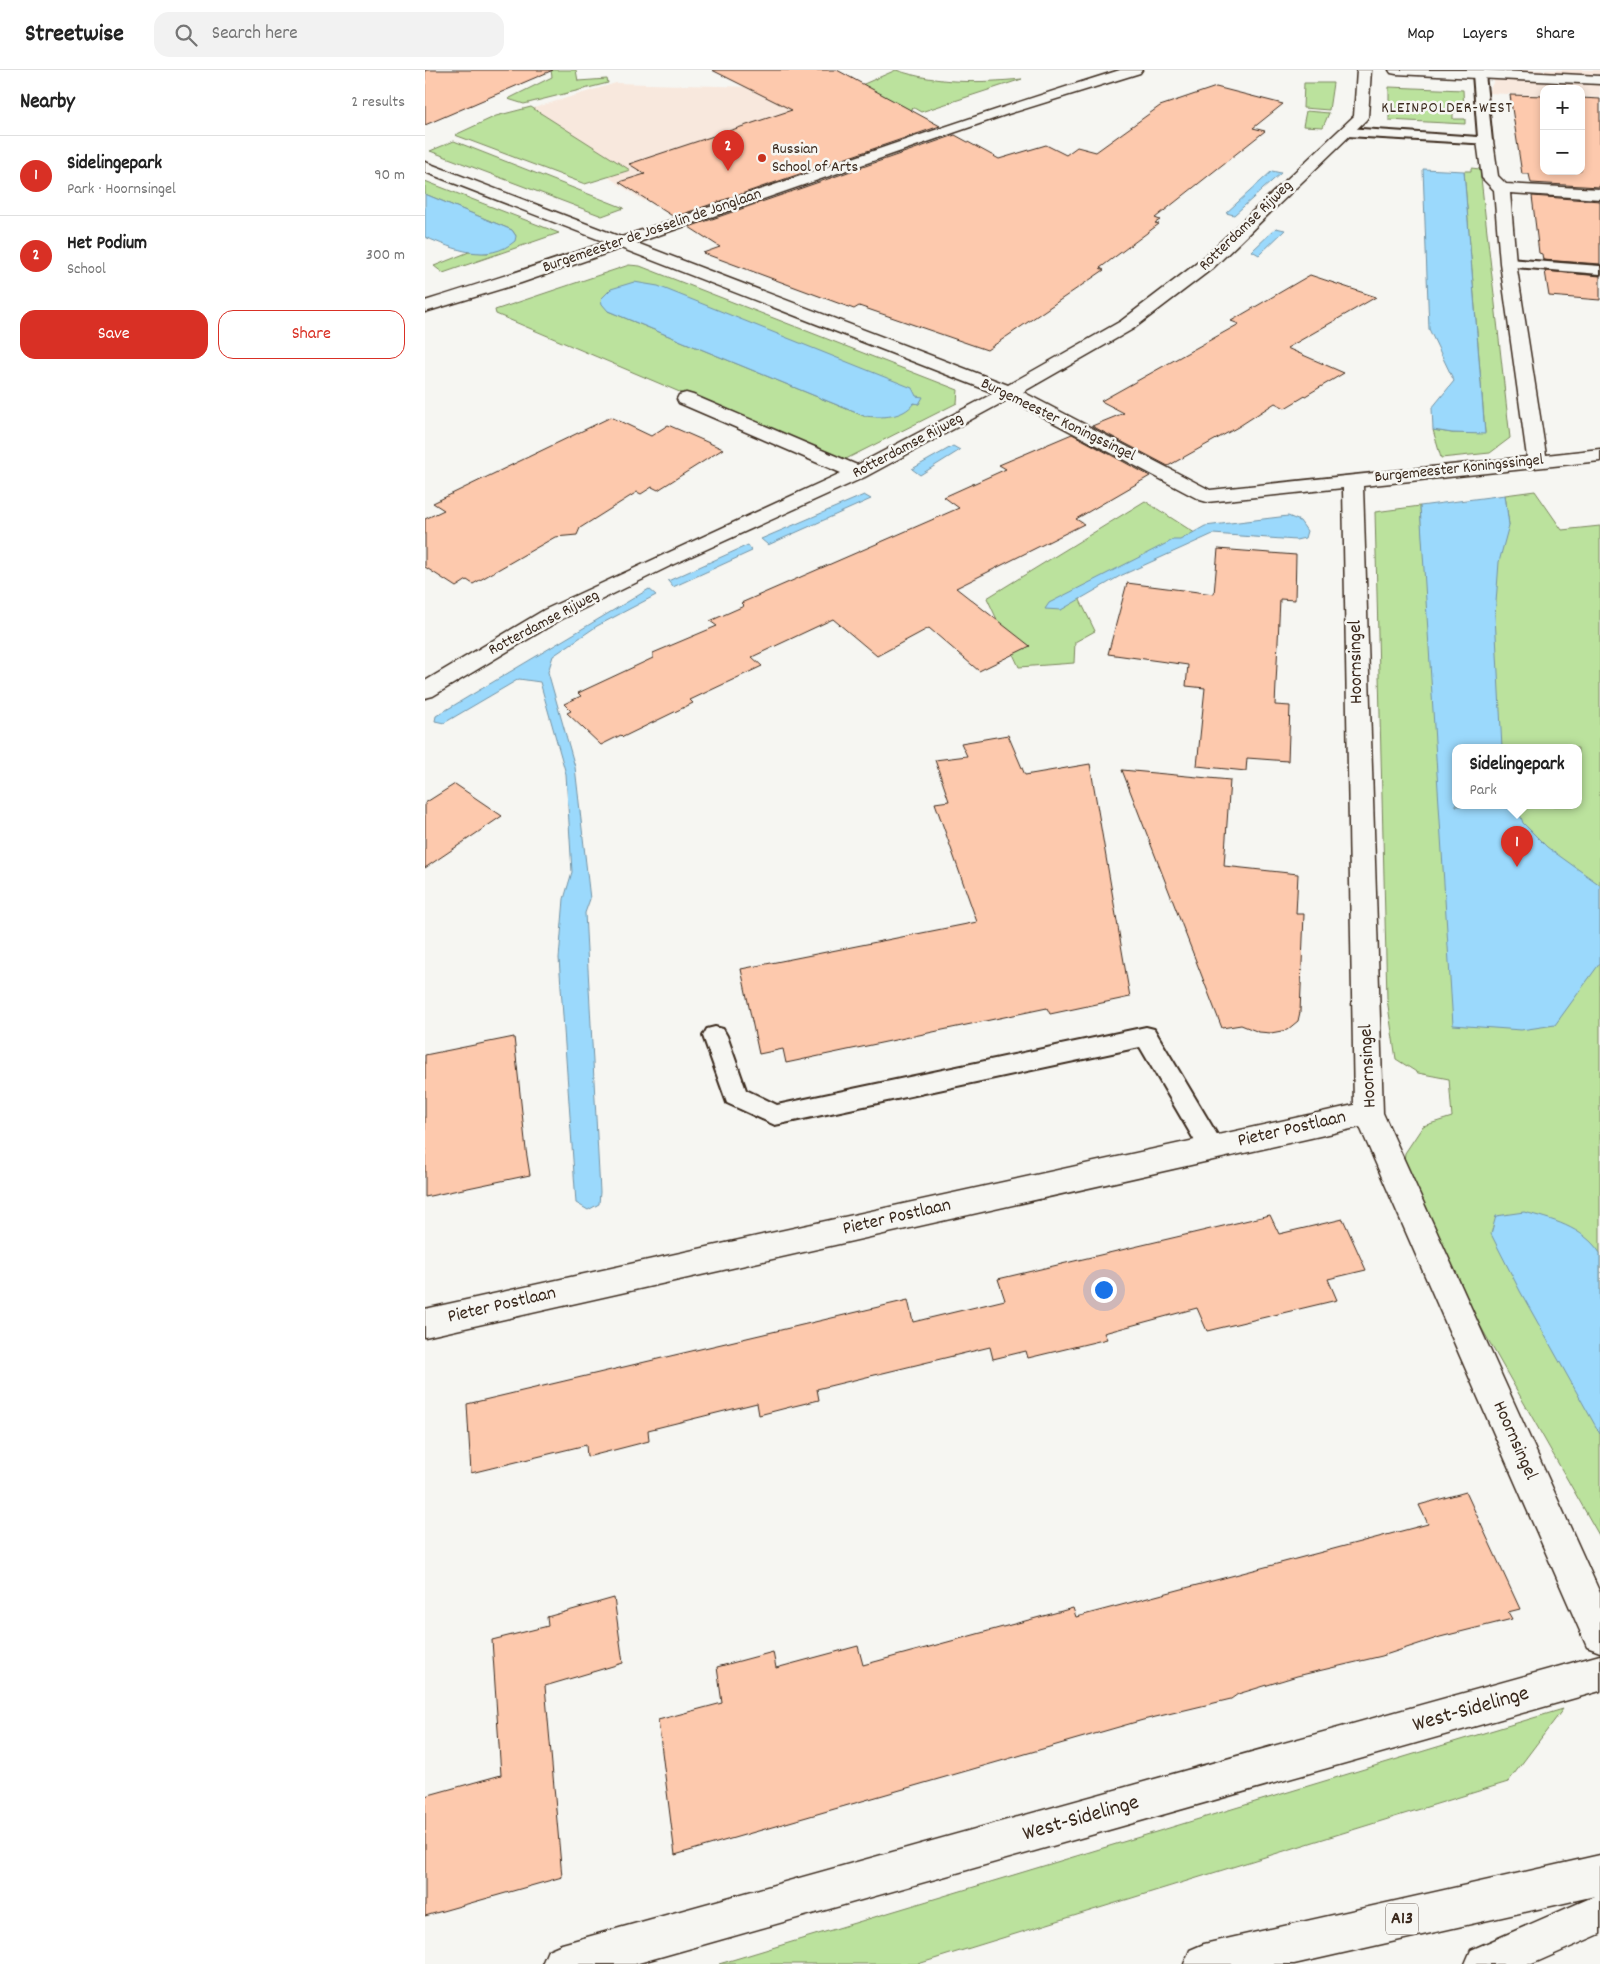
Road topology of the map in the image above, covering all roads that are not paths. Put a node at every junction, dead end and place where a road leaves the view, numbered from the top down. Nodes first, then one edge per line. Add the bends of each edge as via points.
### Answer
1 (1135, 70) edge
2 (1364, 70) edge
3 (1396, 70) edge
4 (1478, 72) edge
5 (1600, 80) edge
6 (1347, 132) junction
7 (1485, 141) junction
8 (425, 167) edge
9 (1502, 188) junction
10 (1600, 194) edge
11 (616, 242) junction
12 (1508, 263) junction
13 (1600, 270) edge
14 (425, 307) edge
15 (1009, 392) junction
16 (685, 399) dead end
17 (1600, 455) edge
18 (1537, 461) junction
19 (858, 473) junction
20 (1353, 481) junction
21 (425, 691) edge
22 (715, 1036) dead end
23 (1369, 1113) junction
24 (1212, 1148) junction
25 (425, 1323) edge
26 (1600, 1634) edge
27 (1600, 1673) edge
28 (1600, 1875) edge
29 (1600, 1914) edge
30 (562, 1964) edge
31 (1205, 1964) edge
32 (1485, 1964) edge

1 - 11 main road, Burgemeester de Josselin de Jonglaan via 1003,111
2 - 6 main road, Rotterdamse Rijweg via 1361,117
3 - 4 main road
4 - 5 main road
4 - 7 lane
6 - 7 lane
6 - 15 main road, Rotterdamse Rijweg via 1207,264 1168,296 1127,325
7 - 9 main road via 1490,178
8 - 11 main road, Burgemeester Koningssingel
9 - 10 main road
9 - 12 main road
11 - 14 main road, Burgemeester de Josselin de Jonglaan
11 - 15 main road, Burgemeester Koningssingel
12 - 13 lane
12 - 18 main road
15 - 19 main road, Rotterdamse Rijweg
15 - 20 main road, Burgemeester Koningssingel via 1207,496
16 - 19 main road
17 - 18 main road, Burgemeester Koningssingel
18 - 20 main road, Burgemeester Koningssingel
19 - 21 main road, Rotterdamse Rijweg via 553,615
20 - 23 main road, Hoornsingel
22 - 24 lane via 736,1096 775,1115 1146,1036
23 - 24 main road, Pieter Postlaan
23 - 26 main road, Hoornsingel
24 - 25 main road, Pieter Postlaan
27 - 30 main road, West-Sidelinge
28 - 31 main road, A13
29 - 32 main road

